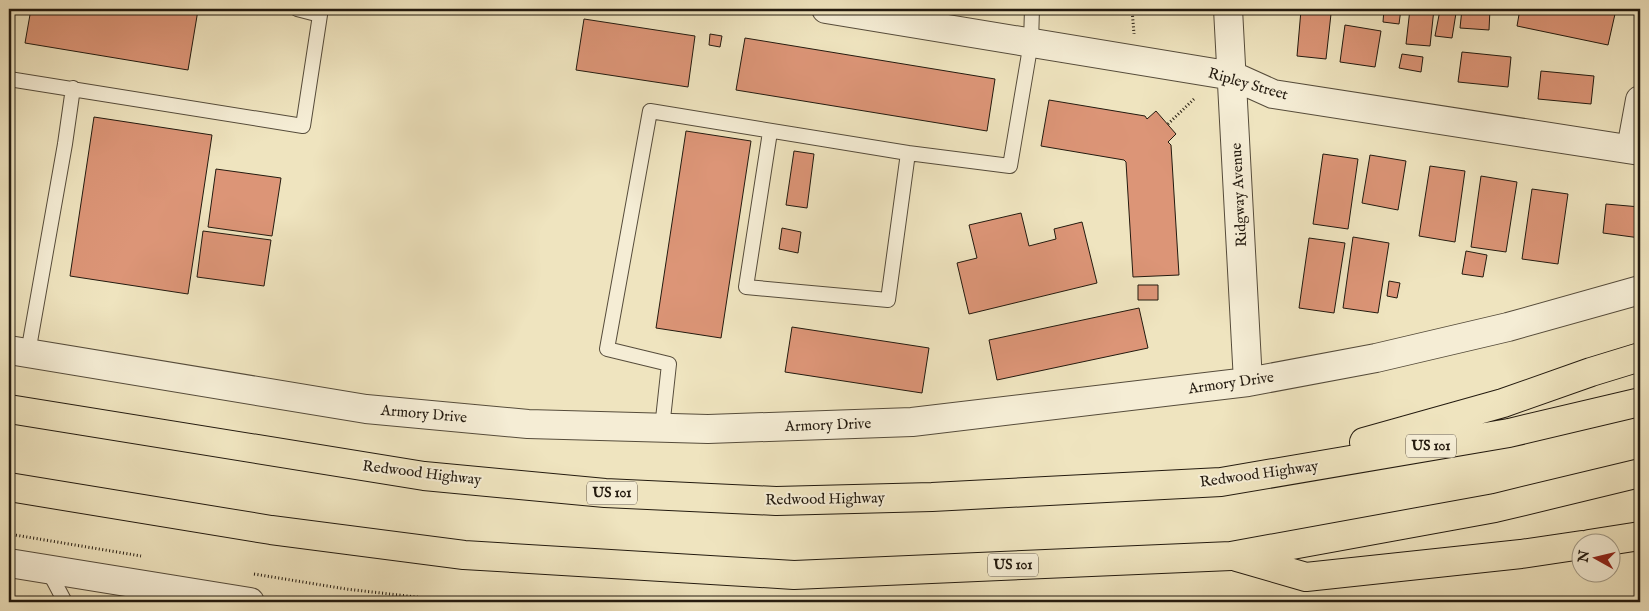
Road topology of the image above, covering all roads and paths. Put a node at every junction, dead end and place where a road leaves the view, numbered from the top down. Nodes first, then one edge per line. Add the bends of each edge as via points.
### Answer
1 (297, 9) edge
2 (826, 9) edge
3 (1032, 9) edge
4 (1132, 9) edge
5 (1228, 9) edge
6 (925, 17) edge
7 (1134, 40) dead end
8 (1031, 42) junction
9 (1233, 76) junction
10 (9, 79) edge
11 (73, 88) junction
12 (1194, 99) dead end
13 (1640, 100) edge
14 (1168, 124) dead end
15 (770, 132) junction
16 (1636, 150) edge
17 (908, 153) junction
18 (1640, 290) edge
19 (19, 352) edge
20 (1640, 357) edge
21 (1248, 382) junction
22 (1640, 402) edge
23 (9, 408) edge
24 (662, 428) junction
25 (1640, 473) edge
26 (1221, 482) junction
27 (9, 487) edge
28 (9, 534) edge
29 (1640, 536) edge
30 (1622, 539) edge
31 (1572, 546) edge
32 (144, 556) dead end
33 (1231, 556) junction
34 (9, 563) edge
35 (48, 570) junction
36 (250, 574) dead end
37 (205, 599) edge
38 (65, 602) edge
39 (250, 602) edge
40 (460, 602) edge

1 - 11 lane via 320,15 303,126
2 - 6 street, Ripley Street
3 - 8 lane
4 - 7 path
5 - 9 street, Ridgway Avenue
6 - 8 street, Ripley Street
8 - 9 street, Ripley Street
8 - 17 lane via 1010,166
9 - 16 street, Ripley Street via 1273,94
9 - 21 street, Ridgway Avenue
10 - 11 lane
11 - 19 lane via 65,144
12 - 14 path
13 - 16 street
15 - 17 lane
15 - 17 lane via 746,287 888,300
15 - 24 lane via 650,112 607,349 669,364
18 - 21 street, Armory Drive via 1376,358
19 - 24 street, Armory Drive via 366,409 528,424
20 - 26 highway via 1503,403
21 - 24 street, Armory Drive via 912,422
22 - 26 highway, Redwood Highway / US 101 via 1509,433
23 - 26 highway, Redwood Highway / US 101 via 424,476 605,493 776,500 932,497
25 - 33 highway, US 101 via 1495,508
27 - 33 highway, US 101 via 271,530 464,555 794,575
28 - 32 path
29 - 30 highway
31 - 33 highway via 1306,577
34 - 35 street
35 - 37 street
35 - 38 lane
36 - 40 path
37 - 39 street

